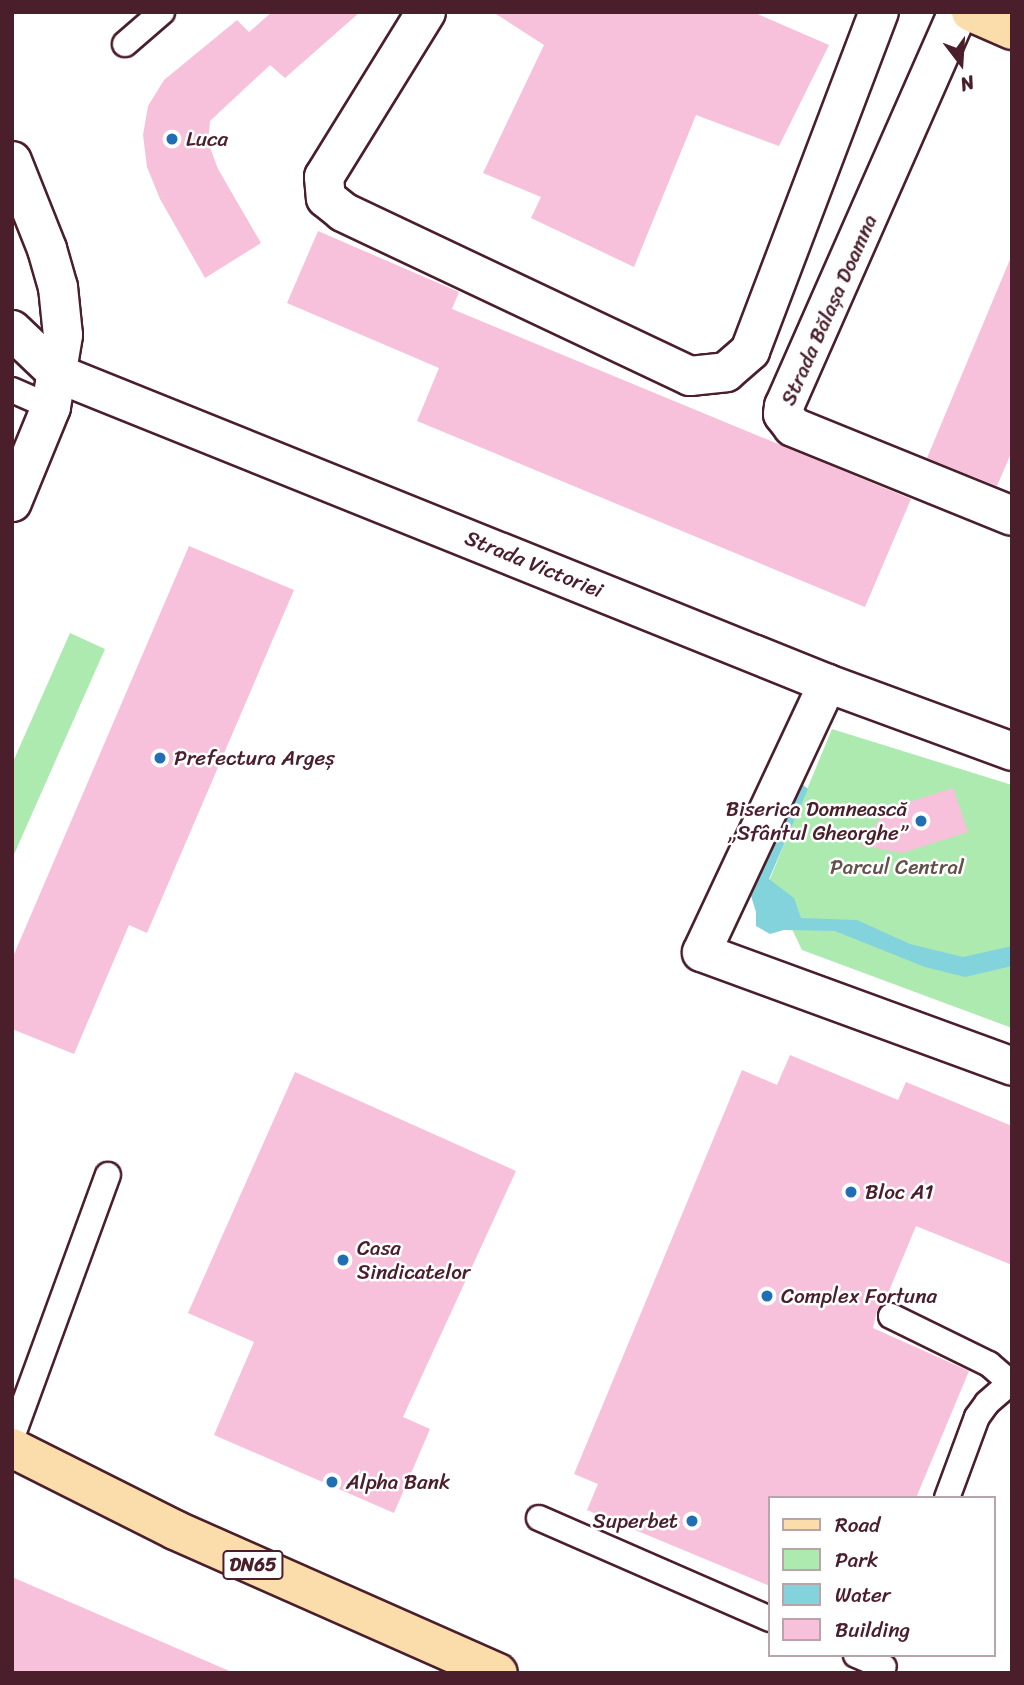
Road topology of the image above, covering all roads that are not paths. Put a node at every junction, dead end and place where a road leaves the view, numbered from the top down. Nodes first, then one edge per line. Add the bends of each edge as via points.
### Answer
1 (162, 12) edge
2 (426, 12) edge
3 (879, 12) edge
4 (958, 12) edge
5 (971, 12) edge
6 (1012, 30) edge
7 (125, 44) dead end
8 (12, 160) edge
9 (12, 330) edge
10 (12, 390) edge
11 (54, 390) junction
12 (12, 502) edge
13 (1012, 516) edge
14 (827, 683) junction
15 (1012, 751) edge
16 (1012, 1066) edge
17 (108, 1175) dead end
18 (891, 1316) dead end
19 (1011, 1381) edge
20 (987, 1403) junction
21 (1012, 1411) edge
22 (12, 1437) edge
23 (12, 1448) edge
24 (948, 1496) edge
25 (540, 1518) dead end
26 (768, 1618) edge
27 (862, 1657) edge
28 (884, 1665) edge
29 (498, 1673) edge

1 - 7 lane
2 - 3 street via 324,177 326,198 343,212 690,376 726,372 750,351
4 - 13 street, Strada Bălașa Doamna via 783,414 793,427
5 - 6 main road
8 - 11 street via 58,287 63,335
9 - 11 street
10 - 11 lane
11 - 12 street
11 - 14 street, Strada Victoriei
14 - 15 street, Strada Victoriei
14 - 16 street via 701,952
17 - 22 lane
18 - 19 lane via 989,1364
19 - 20 lane
20 - 21 lane
20 - 24 lane via 977,1417
23 - 29 main road, DN65 via 175,1530
25 - 26 lane
27 - 28 lane

